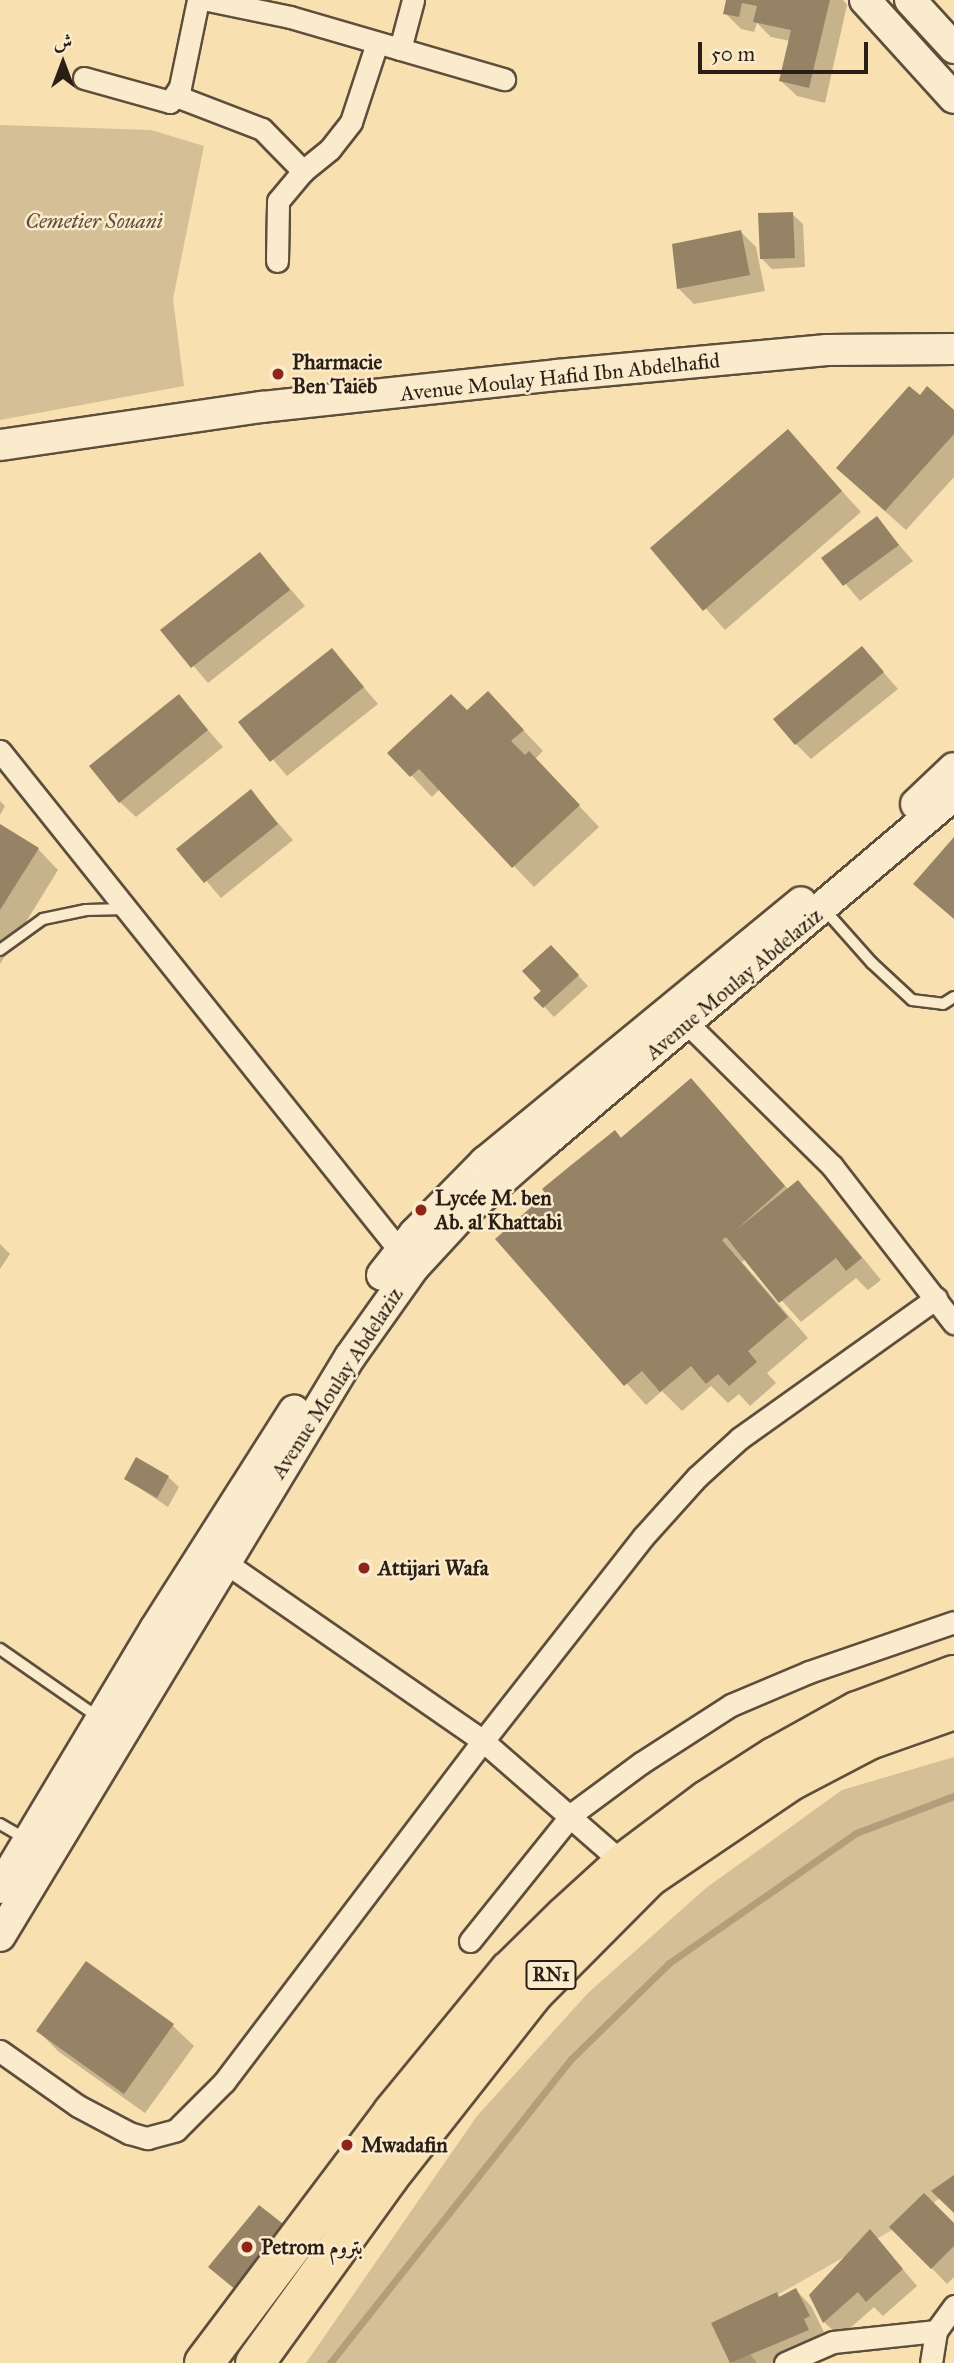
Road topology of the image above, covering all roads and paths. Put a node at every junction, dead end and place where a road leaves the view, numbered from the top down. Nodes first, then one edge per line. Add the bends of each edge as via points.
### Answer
1 (198, 0) edge
2 (208, 0) edge
3 (413, 0) edge
4 (865, 0) edge
5 (910, 0) edge
6 (377, 43) junction
7 (954, 48) edge
8 (400, 49) junction
9 (84, 78) dead end
10 (504, 79) dead end
11 (176, 96) junction
12 (954, 98) edge
13 (303, 171) junction
14 (277, 261) dead end
15 (954, 349) edge
16 (0, 445) edge
17 (0, 751) edge
18 (954, 768) edge
19 (954, 795) edge
20 (818, 901) junction
21 (125, 909) junction
22 (0, 950) edge
23 (710, 991) junction
24 (954, 997) edge
25 (688, 1024) junction
26 (407, 1260) junction
27 (936, 1298) junction
28 (954, 1323) edge
29 (215, 1556) junction
30 (954, 1622) edge
31 (0, 1649) edge
32 (954, 1675) edge
33 (954, 1710) edge
34 (101, 1719) junction
35 (483, 1741) junction
36 (572, 1814) junction
37 (0, 1824) edge
38 (28, 1840) junction
39 (624, 1863) junction
40 (0, 1888) edge
41 (0, 1936) edge
42 (470, 1941) dead end
43 (0, 2050) edge
44 (954, 2306) edge
45 (936, 2331) junction
46 (204, 2363) edge
47 (255, 2363) edge
48 (785, 2363) edge
49 (931, 2363) edge

1 - 11 street
2 - 6 street via 290,17
3 - 8 street
4 - 12 main road
5 - 7 main road
6 - 8 street
6 - 13 street via 351,122 330,149
8 - 10 street
9 - 11 street via 159,102 170,102
11 - 13 street via 261,129
13 - 14 street via 278,201
15 - 16 main road, Avenue Moulay Hafid Ibn Abdelhafid via 827,350 557,375 262,407
17 - 21 street
18 - 20 main road, Avenue Moulay Abdelaziz
19 - 20 main road, Avenue Moulay Abdelaziz
20 - 23 main road, Avenue Moulay Abdelaziz
20 - 24 lane via 872,964 912,1000 943,1004
21 - 22 lane via 86,910 43,919
21 - 26 street
23 - 25 main road, Avenue Moulay Abdelaziz
23 - 26 main road, Avenue Moulay Abdelaziz via 485,1162
25 - 26 main road, Avenue Moulay Abdelaziz
25 - 27 street via 832,1166
26 - 29 main road, Avenue Moulay Abdelaziz via 325,1379
27 - 28 street
27 - 35 street via 740,1438 696,1477 643,1537
29 - 34 main road, Avenue Moulay Abdelaziz
29 - 35 street
29 - 41 main road, Avenue Moulay Abdelaziz
30 - 36 street via 809,1672 731,1705
31 - 34 lane
32 - 39 highway, RN1 via 857,1711 774,1757 707,1800
33 - 47 highway, RN1 via 869,1740 791,1781 649,1877 533,1994
34 - 38 main road, Avenue Moulay Abdelaziz
35 - 36 street
35 - 43 street via 224,2082 176,2130 147,2138 129,2133 78,2106
36 - 39 street
36 - 42 street
37 - 38 lane
38 - 40 main road, Avenue Moulay Abdelaziz
39 - 46 highway, RN1 via 509,1971 393,2112
44 - 45 street
45 - 48 street via 834,2342
45 - 49 street

